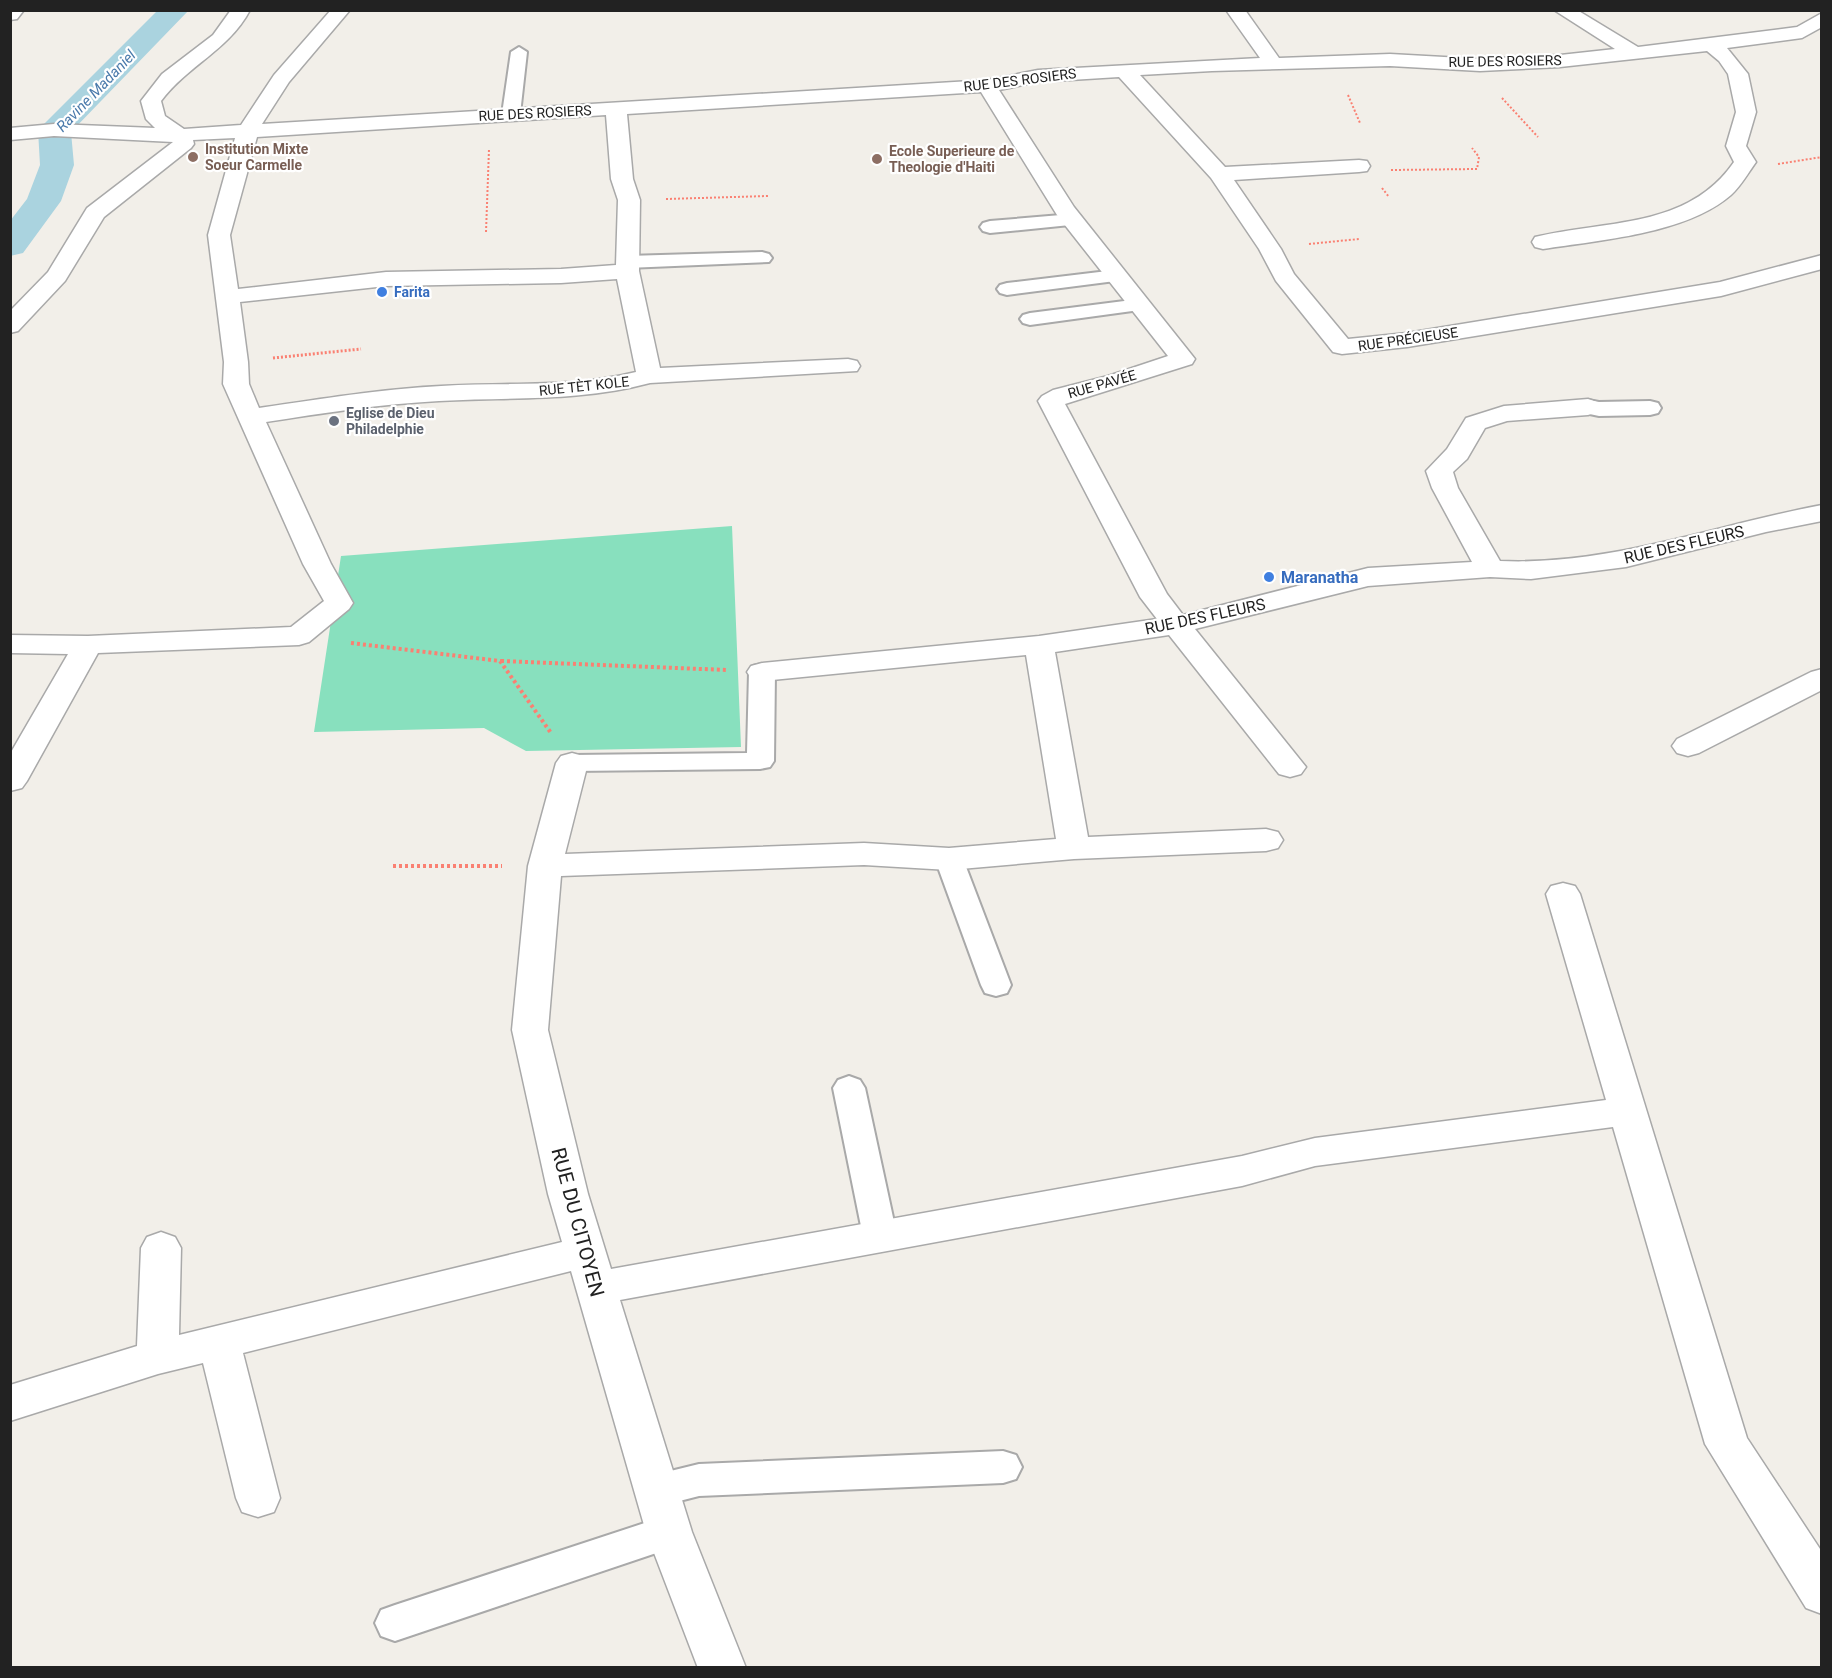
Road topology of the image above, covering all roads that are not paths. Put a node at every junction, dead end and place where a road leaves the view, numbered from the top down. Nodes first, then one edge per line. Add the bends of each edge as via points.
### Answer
1 (15, 10) edge
2 (241, 10) edge
3 (340, 10) edge
4 (1235, 10) edge
5 (1563, 10) edge
6 (10, 15) edge
7 (1816, 21) edge
8 (1711, 45) junction
9 (519, 52) dead end
10 (1633, 52) junction
11 (1273, 63) junction
12 (1124, 70) junction
13 (987, 86) junction
14 (616, 109) junction
15 (501, 115) junction
16 (248, 130) junction
17 (10, 134) edge
18 (180, 135) junction
19 (1359, 166) road end
20 (1219, 174) junction
21 (1073, 220) junction
22 (990, 227) dead end
23 (1543, 242) dead end
24 (762, 258) dead end
25 (1821, 262) edge
26 (627, 267) junction
27 (1116, 276) junction
28 (1007, 289) dead end
29 (226, 297) junction
30 (1140, 305) junction
31 (1030, 319) dead end
32 (10, 326) edge
33 (848, 366) dead end
34 (649, 376) junction
35 (1588, 407) joint
36 (1650, 408) dead end
37 (249, 417) junction
38 (1821, 513) edge
39 (1490, 569) junction
40 (1177, 625) junction
41 (10, 644) edge
42 (88, 645) junction
43 (1039, 645) junction
44 (762, 672) joint
45 (1821, 678) edge
46 (1688, 746) dead end
47 (572, 763) joint
48 (1290, 767) dead end
49 (11, 781) edge
50 (1266, 840) dead end
51 (1074, 848) junction
52 (949, 859) junction
53 (545, 866) junction
54 (1563, 894) dead end
55 (996, 985) dead end
56 (849, 1088) dead end
57 (1627, 1111) junction
58 (880, 1236) junction
59 (161, 1248) dead end
60 (590, 1270) junction
61 (219, 1342) junction
62 (158, 1357) junction
63 (10, 1403) edge
64 (1003, 1467) dead end
65 (656, 1490) junction
66 (258, 1498) dead end
67 (669, 1532) junction
68 (1821, 1593) edge
69 (395, 1623) dead end
70 (722, 1668) edge

1 - 6 street
2 - 18 street via 234,25 203,54 171,76 151,101 156,119
3 - 16 street via 281,79
4 - 11 street
5 - 10 street
7 - 8 street, RUE DES ROSIERS via 1802,32
8 - 10 street, RUE DES ROSIERS
8 - 23 street via 1738,74 1746,112 1736,146 1745,162 1721,192 1681,215
9 - 15 lane
10 - 11 street, RUE DES ROSIERS via 1480,65 1390,60
11 - 12 street, RUE DES ROSIERS
12 - 13 street, RUE DES ROSIERS via 1038,75
12 - 20 street, RUE PRÉCIEUSE
13 - 14 street, RUE DES ROSIERS
13 - 21 street, RUE PAVÉE
14 - 15 street, RUE DES ROSIERS
14 - 26 street, RUE TÈT KOLE via 622,179 629,200
15 - 16 street, RUE DES ROSIERS
16 - 18 street, RUE DES ROSIERS
16 - 29 street via 219,235
17 - 18 street, RUE DES ROSIERS via 54,130
18 - 32 street via 184,144 95,213 57,276
19 - 20 street
20 - 25 street, RUE PRÉCIEUSE via 1284,276 1342,347 1721,289
21 - 22 lane
21 - 27 street, RUE PAVÉE
24 - 26 lane
26 - 29 street via 550,276 386,279
26 - 34 street, RUE TÈT KOLE
27 - 28 lane
27 - 30 street, RUE PAVÉE
29 - 37 street via 236,384
30 - 31 lane
30 - 40 street, RUE PAVÉE via 1183,359 1062,394 1051,401 1154,597
33 - 34 street
34 - 37 street, RUE TÈT KOLE via 625,384 413,395
35 - 36 lane
35 - 39 street via 1504,414 1475,423 1458,453 1439,471
37 - 42 street via 339,603 299,636
38 - 39 street, RUE DES FLEURS via 1626,559 1531,571
39 - 40 street, RUE DES FLEURS via 1368,577
40 - 43 street, RUE DES FLEURS
40 - 48 street, RUE PAVÉE
41 - 42 street
42 - 49 street
43 - 44 street, RUE DES FLEURS
43 - 51 street
44 - 47 lane via 760,761
45 - 46 street
47 - 53 street, RUE DU CITOYEN
50 - 51 street
51 - 52 street
52 - 53 street via 864,854
52 - 55 lane
53 - 60 street, RUE DU CITOYEN via 530,1030
54 - 57 street
56 - 58 lane
57 - 58 street via 1315,1152 1242,1171
57 - 68 street via 1726,1444
58 - 60 street
59 - 62 street
60 - 61 street
60 - 65 street, RUE DU CITOYEN
61 - 62 street
61 - 66 street
62 - 63 street
64 - 65 lane via 699,1479
65 - 67 street, RUE DU CITOYEN
67 - 69 lane
67 - 70 street, RUE DU CITOYEN

